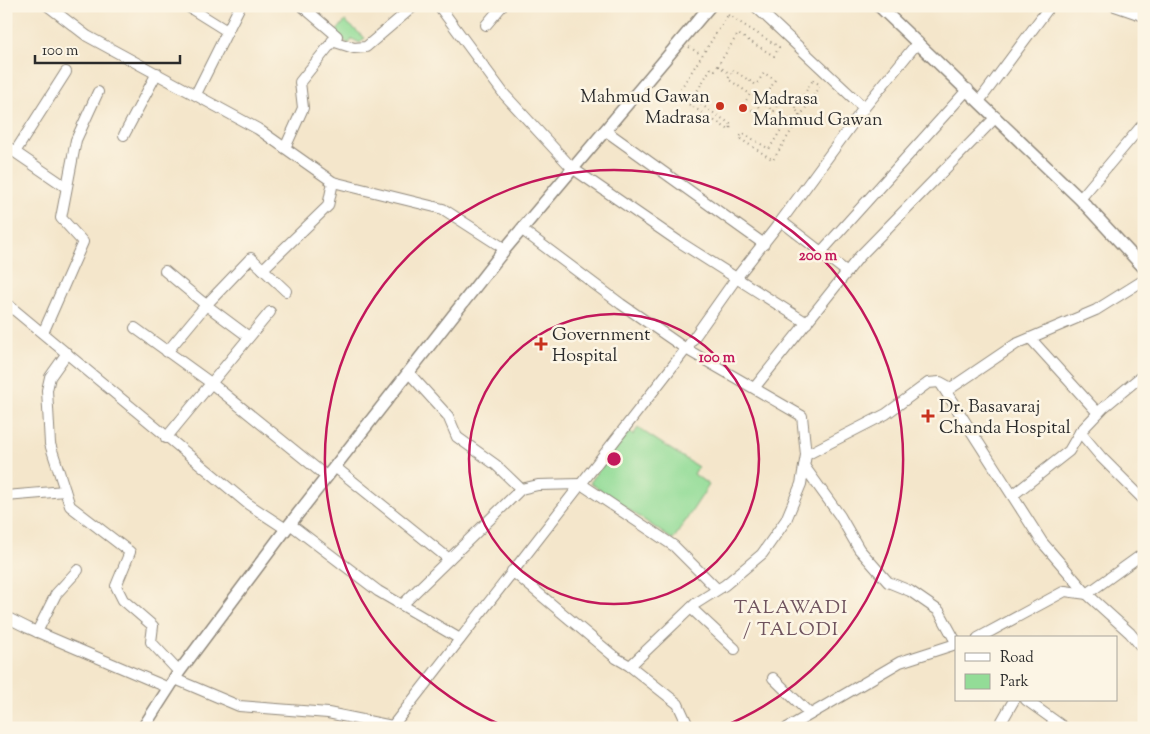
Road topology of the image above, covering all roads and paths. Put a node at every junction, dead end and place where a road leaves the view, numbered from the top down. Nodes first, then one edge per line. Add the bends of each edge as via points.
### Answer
1 (48, 6) edge
2 (187, 6) edge
3 (240, 6) edge
4 (302, 6) edge
5 (414, 6) edge
6 (439, 6) edge
7 (502, 6) edge
8 (710, 6) edge
9 (755, 6) edge
10 (879, 6) edge
11 (1050, 6) edge
12 (1115, 6) edge
13 (1144, 16) edge
14 (486, 25) dead end
15 (227, 31) junction
16 (681, 41) junction
17 (332, 42) junction
18 (918, 42) junction
19 (702, 55) junction
20 (718, 66) junction
21 (66, 72) dead end
22 (157, 73) junction
23 (731, 74) junction
24 (968, 89) junction
25 (98, 92) dead end
26 (196, 94) junction
27 (980, 100) junction
28 (864, 108) junction
29 (996, 117) junction
30 (1144, 122) edge
31 (606, 131) junction
32 (124, 134) dead end
33 (739, 138) joint
34 (285, 148) junction
35 (11, 149) edge
36 (572, 168) junction
37 (333, 182) junction
38 (66, 187) junction
39 (1080, 199) junction
40 (781, 221) junction
41 (521, 229) junction
42 (764, 244) junction
43 (505, 249) junction
44 (821, 252) junction
45 (1144, 268) edge
46 (263, 269) junction
47 (165, 271) dead end
48 (847, 272) junction
49 (737, 277) junction
50 (1144, 280) edge
51 (286, 291) dead end
52 (6, 303) edge
53 (206, 305) junction
54 (270, 312) dead end
55 (806, 322) junction
56 (135, 328) dead end
57 (43, 333) junction
58 (249, 337) junction
59 (1031, 339) junction
60 (686, 349) junction
61 (168, 352) junction
62 (67, 354) junction
63 (408, 373) junction
64 (1144, 374) edge
65 (940, 382) junction
66 (211, 383) junction
67 (755, 387) junction
68 (1098, 413) junction
69 (1080, 432) junction
70 (166, 438) junction
71 (805, 460) junction
72 (335, 467) junction
73 (327, 478) junction
74 (581, 484) junction
75 (521, 489) junction
76 (65, 491) junction
77 (1013, 495) junction
78 (6, 496) edge
79 (1144, 500) edge
80 (288, 526) junction
81 (1144, 553) edge
82 (449, 559) junction
83 (78, 570) dead end
84 (512, 571) junction
85 (717, 589) junction
86 (1087, 594) junction
87 (402, 605) junction
88 (691, 608) junction
89 (6, 617) edge
90 (37, 632) junction
91 (982, 636) edge
92 (460, 639) junction
93 (955, 641) edge
94 (955, 643) edge
95 (735, 648) dead end
96 (1144, 650) edge
97 (630, 666) junction
98 (773, 678) dead end
99 (174, 679) junction
100 (1013, 702) edge
101 (1029, 702) edge
102 (810, 714) junction
103 (392, 727) edge
104 (144, 728) edge
105 (690, 728) edge
106 (787, 728) edge
107 (998, 728) edge
108 (1066, 728) edge

1 - 22 street via 88,36
2 - 15 street
3 - 15 street
4 - 17 street via 337,36
5 - 17 street via 366,46 354,48
6 - 36 street via 504,94
7 - 14 street
8 - 16 street
9 - 28 street
10 - 18 street
11 - 27 street
12 - 13 street
15 - 26 street
16 - 19 path
16 - 31 street
17 - 34 street via 300,82 303,108
18 - 24 street
18 - 28 street
19 - 20 path via 728,15 779,47 774,56 738,34
19 - 20 path via 676,96 729,130 732,125 688,99 690,94 696,93 711,68 715,70
20 - 23 path
21 - 35 street
22 - 26 street
22 - 32 street
23 - 23 path via 728,80 750,94 744,104 755,112 761,103 774,111 780,101 768,93 775,80 764,73 756,84 733,70
24 - 27 street
24 - 44 street
25 - 38 street via 76,140
26 - 34 street
27 - 29 street
28 - 40 street
29 - 39 street
29 - 48 street
30 - 39 street
31 - 36 street
31 - 42 street
33 - 33 path via 743,132 769,149 790,118 799,117 795,109 813,80 820,85 773,160
34 - 37 street
35 - 38 street
36 - 41 street
36 - 49 street
37 - 43 street via 443,209
37 - 46 street via 328,206
38 - 57 street via 61,218 83,242
39 - 45 street
40 - 42 street
40 - 44 street
41 - 43 street
41 - 60 street
42 - 49 street
43 - 63 street
44 - 48 street
46 - 51 street
46 - 53 street via 251,258
47 - 53 street
48 - 55 street
49 - 55 street
49 - 60 street
50 - 59 street via 1096,310
52 - 57 street
53 - 58 street
53 - 61 street
54 - 58 street
55 - 67 street
56 - 61 street
57 - 62 street
58 - 66 street
59 - 65 street via 1016,344 951,388
59 - 68 street
60 - 67 street
60 - 74 street
61 - 66 street
62 - 70 street
62 - 76 street via 50,377 47,390 50,444
63 - 72 street
63 - 75 street via 448,416 457,437 496,465
64 - 68 street
65 - 71 street via 928,382 886,414
65 - 77 street
66 - 70 street
66 - 73 street
67 - 71 street via 802,416
68 - 69 street
69 - 77 street via 1069,451
69 - 79 street via 1101,458
70 - 80 street via 248,504
71 - 85 street via 801,484 786,520 762,554
71 - 93 street via 859,549 888,582 910,591 939,611
72 - 73 street
72 - 82 street
73 - 80 street
74 - 75 street via 538,485
74 - 84 street
74 - 85 street via 674,546
75 - 82 street
76 - 78 street
76 - 99 street via 70,506 130,552 116,586 123,600 153,626 151,642
77 - 86 street via 1042,542
80 - 87 street
80 - 99 street
81 - 86 street
82 - 87 street
83 - 90 street via 56,594
84 - 92 street
84 - 97 street via 616,658
85 - 88 street
86 - 91 street via 1065,591
86 - 96 street
87 - 92 street
88 - 95 street
88 - 97 street
89 - 90 street
90 - 99 street
92 - 103 street
94 - 102 street via 900,662
97 - 105 street via 678,704
98 - 102 street
99 - 103 street via 239,706 328,713
99 - 104 street
100 - 107 street
101 - 108 street
102 - 106 street

